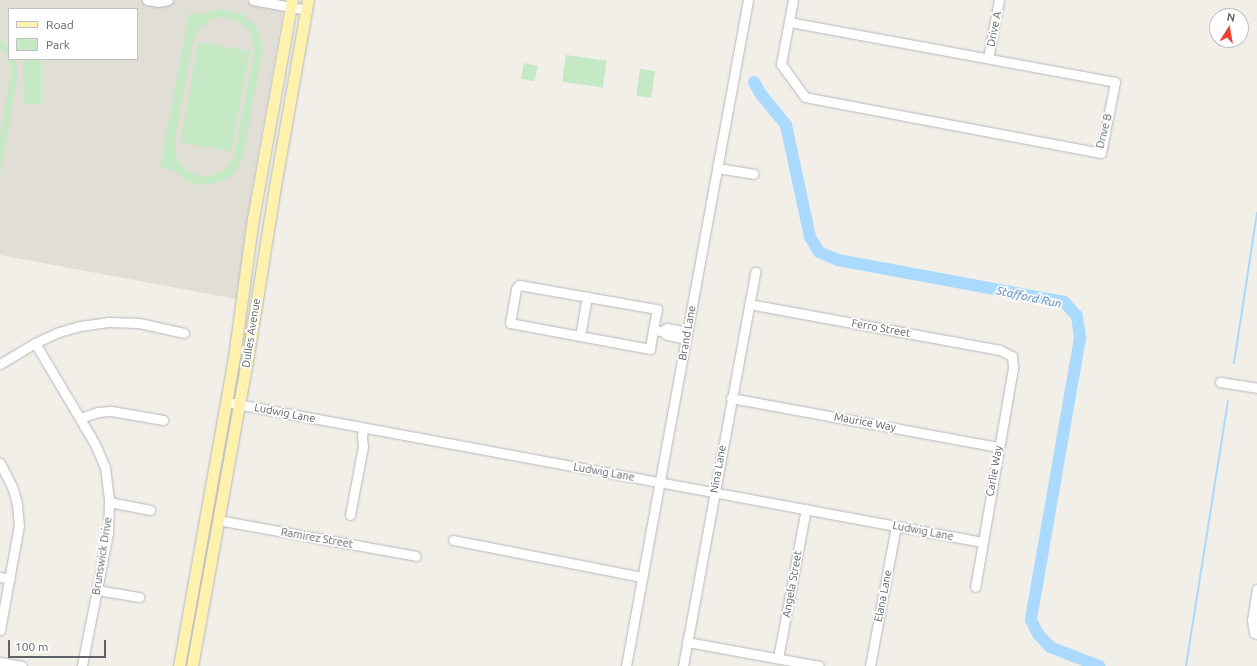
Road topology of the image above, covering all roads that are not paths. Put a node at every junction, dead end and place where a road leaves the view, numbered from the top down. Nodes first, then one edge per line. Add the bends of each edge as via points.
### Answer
1 (147, 0) edge
2 (168, 0) edge
3 (253, 0) edge
4 (748, 0) edge
5 (793, 0) edge
6 (999, 0) edge
7 (292, 4) edge
8 (308, 5) edge
9 (789, 22) junction
10 (988, 58) junction
11 (717, 168) junction
12 (754, 174) dead end
13 (755, 272) dead end
14 (587, 297) junction
15 (749, 304) junction
16 (658, 331) junction
17 (184, 333) dead end
18 (686, 335) junction
19 (580, 336) junction
20 (35, 343) junction
21 (1012, 356) joint
22 (0, 364) edge
23 (1220, 382) dead end
24 (1257, 388) edge
25 (731, 398) junction
26 (226, 402) junction
27 (238, 404) junction
28 (80, 418) junction
29 (163, 420) dead end
30 (363, 428) junction
31 (999, 447) junction
32 (0, 463) edge
33 (659, 482) junction
34 (714, 492) junction
35 (109, 502) junction
36 (806, 509) junction
37 (150, 510) dead end
38 (350, 516) dead end
39 (218, 520) junction
40 (896, 526) junction
41 (453, 540) dead end
42 (982, 542) junction
43 (416, 556) dead end
44 (197, 568) junction
45 (209, 570) junction
46 (0, 577) edge
47 (642, 577) junction
48 (10, 579) junction
49 (974, 587) dead end
50 (1257, 589) edge
51 (96, 590) junction
52 (139, 597) dead end
53 (0, 630) edge
54 (1256, 634) edge
55 (687, 642) junction
56 (778, 658) junction
57 (0, 662) edge
58 (22, 666) edge
59 (82, 666) edge
60 (179, 666) edge
61 (192, 666) edge
62 (626, 666) edge
63 (683, 666) edge
64 (819, 666) edge
65 (870, 666) edge

1 - 2 street
3 - 7 street
4 - 11 street, Brand Lane
5 - 9 street
6 - 10 street, Drive A
7 - 8 street
7 - 26 main road, Dulles Avenue via 254,219
8 - 27 main road, Dulles Avenue
9 - 10 street, Drive B
9 - 10 street, Drive B via 781,64 805,97 1101,153 1115,82
11 - 12 street
11 - 18 street, Brand Lane
13 - 15 street, Nina Lane
14 - 16 street via 657,310
14 - 19 street
14 - 19 street via 519,284 516,289 510,323
15 - 21 street, Ferro Street via 1000,350
15 - 25 street, Nina Lane
16 - 18 street via 667,335
16 - 19 street via 650,349
17 - 20 street via 139,323 108,322 59,332
18 - 33 street, Brand Lane
20 - 22 street
20 - 28 street, Brunswick Drive
21 - 31 street, Carlie Way via 1013,368
23 - 24 street
25 - 31 street, Maurice Way
25 - 34 street, Nina Lane
26 - 27 street, Ludwig Lane
26 - 44 main road, Dulles Avenue
27 - 30 street, Ludwig Lane
27 - 39 main road, Dulles Avenue
28 - 29 street via 98,412 112,412
28 - 35 street, Brunswick Drive via 105,468
30 - 33 street, Ludwig Lane
30 - 38 street via 363,446
31 - 42 street, Carlie Way
32 - 48 street via 13,489 19,525
33 - 34 street, Ludwig Lane
33 - 47 street, Brand Lane
34 - 36 street, Ludwig Lane
34 - 55 street, Nina Lane
35 - 37 street
35 - 51 street, Brunswick Drive via 108,532
36 - 40 street, Ludwig Lane
36 - 56 street, Angela Street
39 - 43 street, Ramirez Street
39 - 45 main road, Dulles Avenue
40 - 42 street, Ludwig Lane
40 - 65 street, Elana Lane
41 - 47 street
42 - 49 street, Carlie Way
44 - 45 main road
44 - 60 main road, Dulles Avenue
45 - 61 main road, Dulles Avenue
46 - 48 street
47 - 62 street, Brand Lane
48 - 53 street
50 - 54 street via 1252,620
51 - 52 street
51 - 59 street, Brunswick Drive
55 - 56 street
55 - 63 street, Nina Lane
56 - 64 street
57 - 58 street

